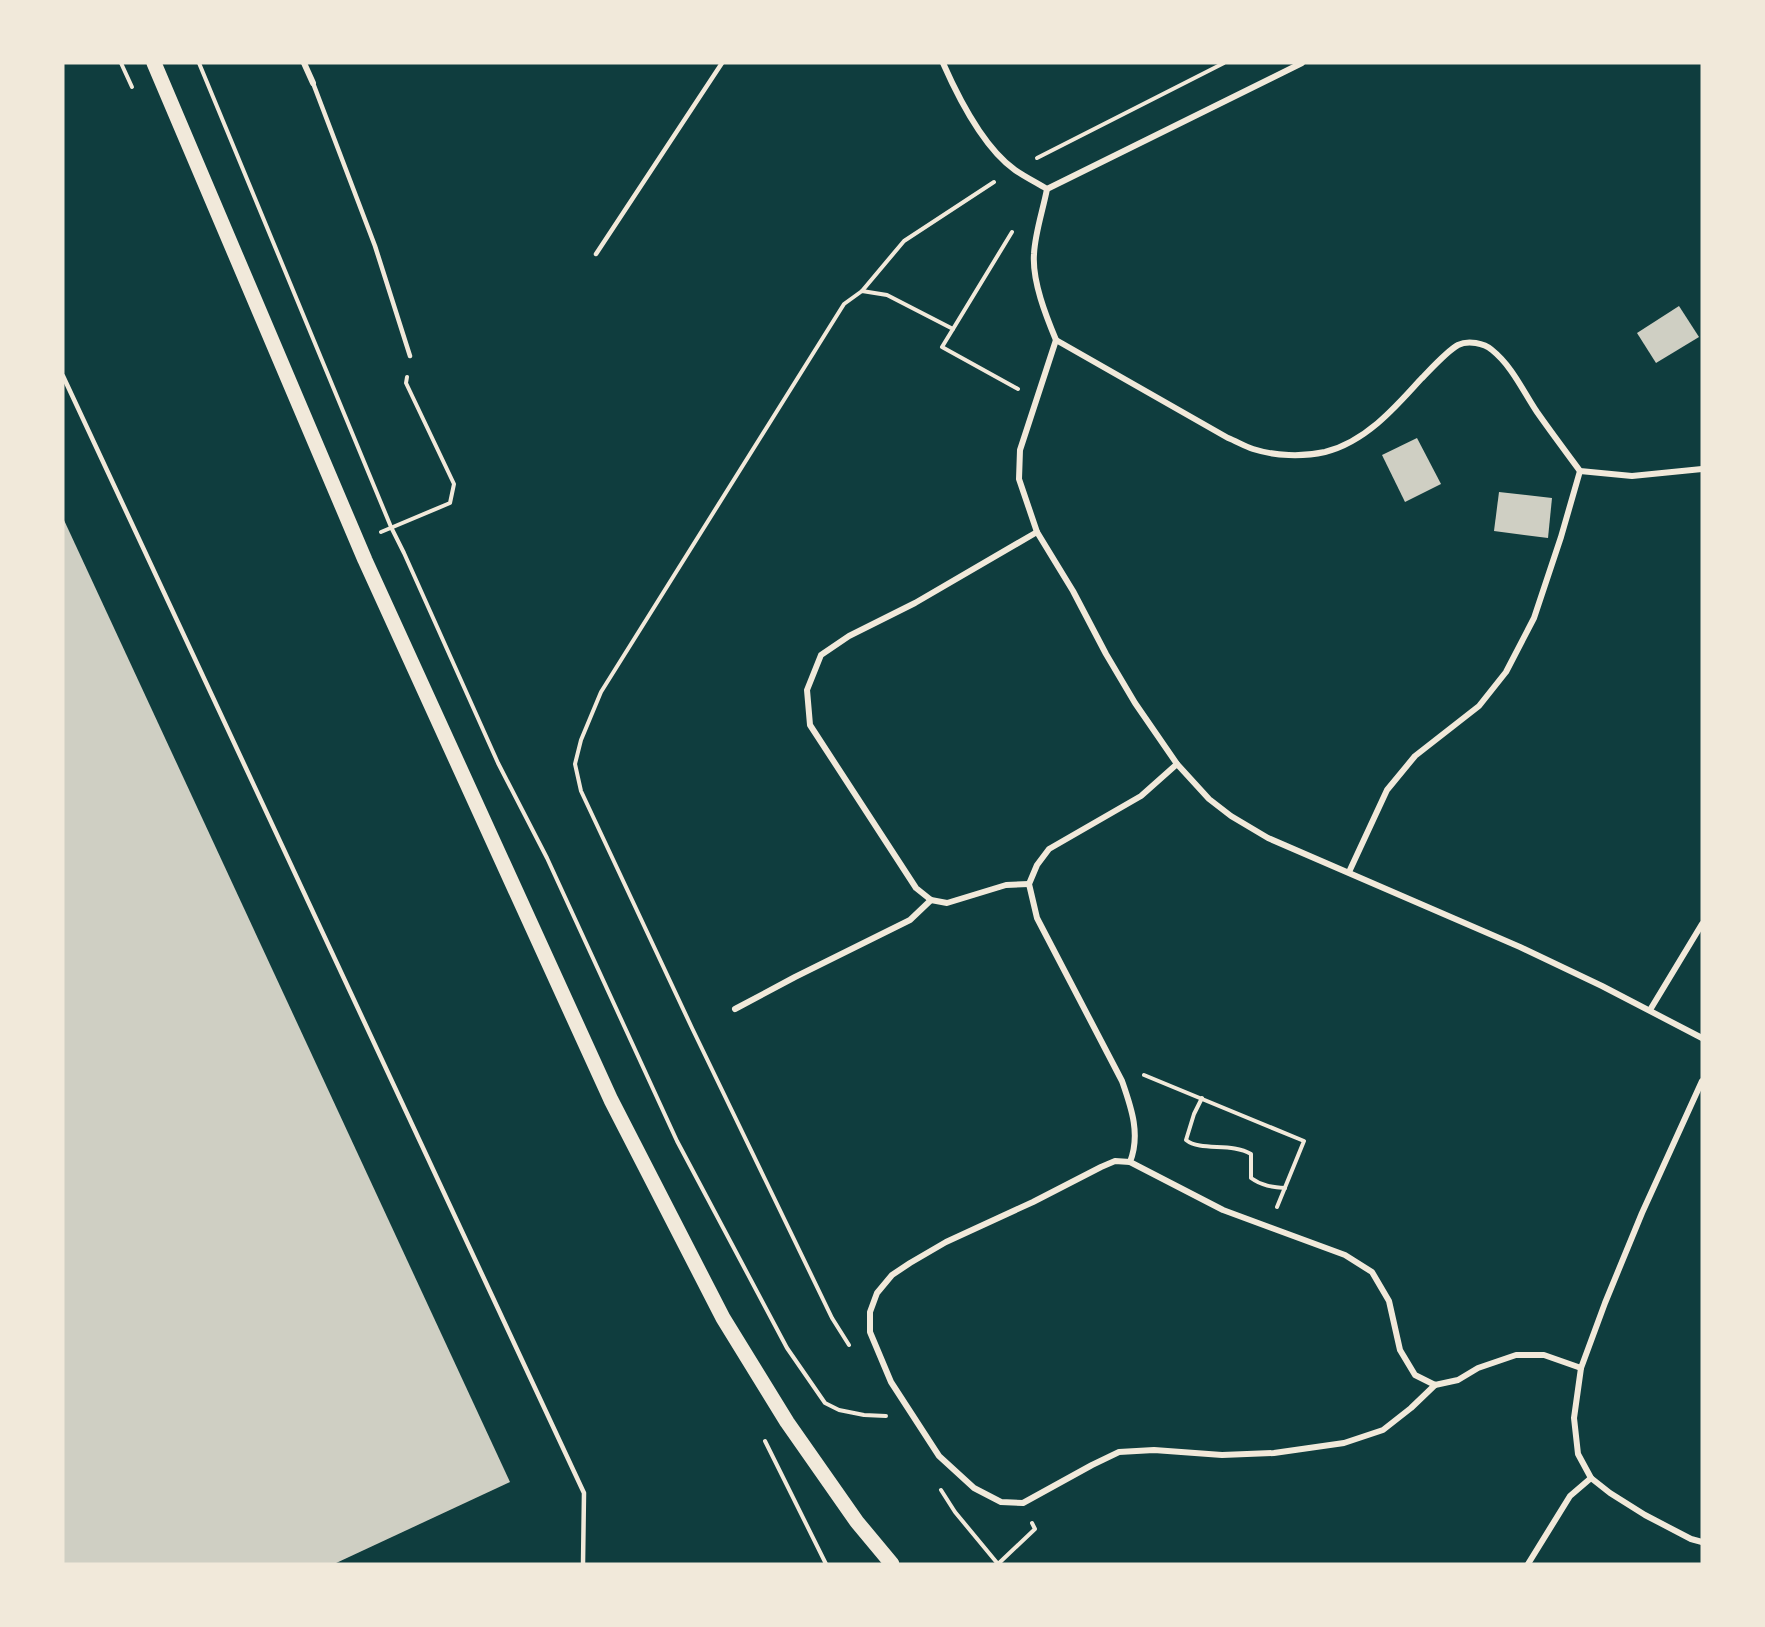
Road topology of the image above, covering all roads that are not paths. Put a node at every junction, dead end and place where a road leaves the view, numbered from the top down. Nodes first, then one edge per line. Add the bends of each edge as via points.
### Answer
1 (154, 63) edge
2 (304, 63) edge
3 (722, 63) edge
4 (943, 63) edge
5 (1302, 63) edge
6 (313, 83) joint
7 (1047, 189) junction
8 (596, 254) dead end
9 (1056, 340) junction
10 (410, 356) road end
11 (63, 376) edge
12 (1702, 469) edge
13 (1580, 471) junction
14 (1037, 532) junction
15 (1177, 764) junction
16 (1349, 872) junction
17 (1029, 884) junction
18 (931, 900) junction
19 (1702, 924) edge
20 (735, 1009) dead end
21 (1650, 1010) junction
22 (1702, 1038) edge
23 (1702, 1081) edge
24 (1130, 1162) junction
25 (1581, 1368) junction
26 (1435, 1385) junction
27 (1591, 1478) junction
28 (1702, 1542) edge
29 (584, 1564) edge
30 (892, 1564) edge
31 (1527, 1564) edge

1 - 30 main road via 364,560 611,1100 723,1318 787,1422 857,1522
2 - 6 street
3 - 8 lane
4 - 7 street via 968,113 993,148 1014,169
5 - 7 street
6 - 10 lane via 375,246
7 - 9 street via 1034,255 1044,310
9 - 13 street via 1228,438 1253,449 1301,455 1326,452 1353,441 1372,428 1459,344 1476,342 1491,349 1510,369
9 - 14 street via 1020,450 1019,479
11 - 29 lane via 584,1493
12 - 13 street via 1632,476
13 - 16 street via 1534,618 1506,672 1479,705 1415,756 1387,790
14 - 15 street via 1106,654
14 - 18 street via 821,655 807,690 810,724 916,888
15 - 16 street via 1209,799 1231,816 1268,838
15 - 17 street via 1141,796 1049,849
16 - 21 street via 1520,947
17 - 18 street via 1006,885 947,903
17 - 24 street via 1037,918 1122,1081 1135,1132
18 - 20 street via 910,920
19 - 21 street
21 - 22 street
23 - 25 street via 1642,1213
24 - 26 street via 1223,1210 1345,1255 1372,1272 1389,1301 1400,1350 1415,1375
24 - 26 street via 1115,1161 1101,1167 946,1242 892,1275 877,1293 870,1311 870,1332 891,1382 939,1456 974,1488 1001,1502 1023,1503 1119,1452 1154,1449 1222,1455 1274,1453 1344,1443 1383,1430
25 - 26 street via 1544,1355 1516,1355 1478,1368 1458,1380
25 - 27 street via 1574,1419 1578,1454
27 - 28 street via 1645,1515
27 - 31 street via 1570,1496

